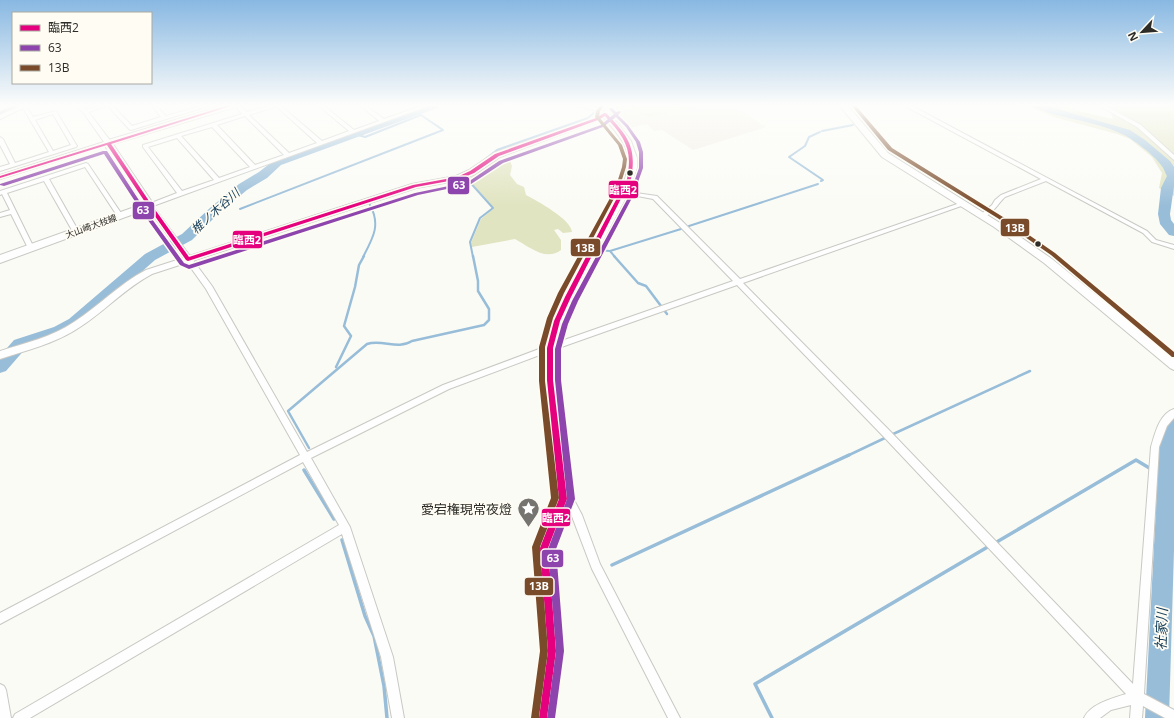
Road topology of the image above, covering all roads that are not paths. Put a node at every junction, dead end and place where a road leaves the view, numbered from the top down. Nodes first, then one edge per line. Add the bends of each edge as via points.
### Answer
1 (0, 139) edge
2 (44, 140) edge
3 (70, 140) edge
4 (105, 140) edge
5 (119, 140) edge
6 (166, 140) edge
7 (181, 140) edge
8 (228, 140) edge
9 (272, 140) edge
10 (317, 140) edge
11 (331, 140) edge
12 (540, 140) edge
13 (627, 140) edge
14 (872, 140) edge
15 (972, 140) edge
16 (1154, 140) edge
17 (108, 143) junction
18 (321, 143) junction
19 (52, 153) junction
20 (288, 155) junction
21 (1174, 158) edge
22 (13, 165) junction
23 (254, 167) junction
24 (0, 169) edge
25 (0, 177) edge
26 (46, 178) junction
27 (1046, 179) junction
28 (218, 180) junction
29 (2, 192) edge
30 (624, 192) junction
31 (181, 194) junction
32 (962, 204) junction
33 (149, 205) junction
34 (13, 211) junction
35 (0, 215) edge
36 (120, 216) junction
37 (982, 216) junction
38 (76, 232) junction
39 (1174, 247) edge
40 (32, 248) junction
41 (0, 259) edge
42 (188, 259) junction
43 (738, 283) junction
44 (550, 348) junction
45 (0, 355) edge
46 (1174, 365) edge
47 (1174, 412) edge
48 (305, 457) junction
49 (563, 499) junction
50 (345, 527) junction
51 (0, 619) edge
52 (0, 690) edge
53 (1137, 697) junction
54 (1174, 716) edge
55 (5, 718) edge
56 (19, 718) edge
57 (398, 718) edge
58 (543, 718) edge
59 (674, 718) edge
60 (1090, 718) edge
61 (1136, 718) edge

1 - 22 street
2 - 19 street
3 - 19 street via 74,146
4 - 17 street
5 - 17 main road
6 - 31 street via 144,146
7 - 28 street
8 - 23 street
9 - 20 street
10 - 18 street
11 - 18 street
12 - 42 street via 497,155 466,176 415,186
13 - 30 main road via 633,153 634,167
14 - 32 main road via 885,155
15 - 27 street
16 - 21 street
17 - 25 street
17 - 33 main road
18 - 20 street
19 - 22 street
20 - 23 street
22 - 24 street
23 - 28 street
26 - 29 street
26 - 36 street via 86,165
26 - 38 street
27 - 37 street via 1002,196 995,206
27 - 39 street via 1145,232 1154,241
28 - 31 street
29 - 34 street
30 - 43 street via 655,197
30 - 44 main road via 556,320
31 - 33 street
32 - 37 main road
32 - 43 street
33 - 36 main road, 大山崎大枝線
33 - 42 street
34 - 35 street
34 - 40 street
36 - 38 main road, 大山崎大枝線
37 - 46 main road via 1053,265
38 - 40 main road, 大山崎大枝線
40 - 41 main road, 大山崎大枝線
42 - 45 street via 139,276 67,331
42 - 48 street via 210,288
43 - 44 street
43 - 53 street via 886,433
44 - 48 street via 446,388
44 - 49 main road via 550,380
47 - 53 street via 1163,424 1156,447
48 - 50 street
48 - 51 street
49 - 58 main road via 544,548 552,651
49 - 59 street via 571,503 596,566
50 - 56 street
50 - 57 street via 387,656
52 - 55 street
53 - 54 street
53 - 60 street via 1108,705
53 - 61 street

